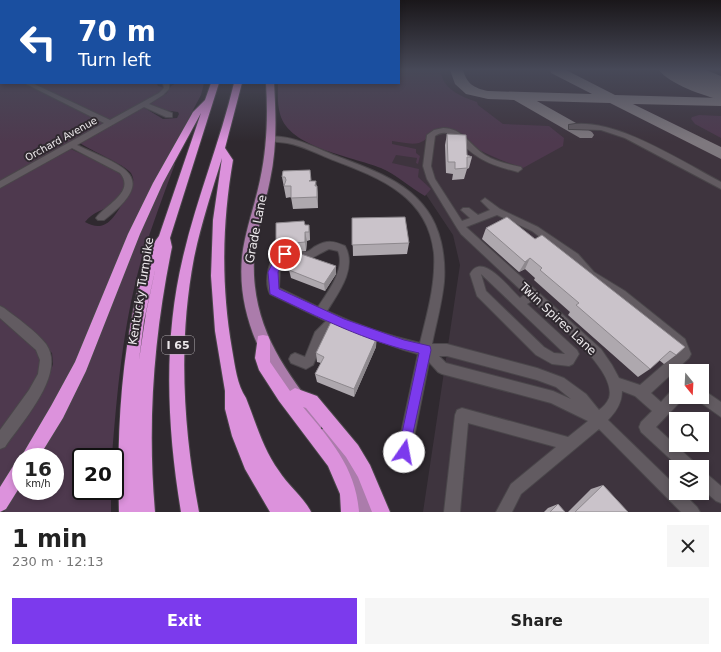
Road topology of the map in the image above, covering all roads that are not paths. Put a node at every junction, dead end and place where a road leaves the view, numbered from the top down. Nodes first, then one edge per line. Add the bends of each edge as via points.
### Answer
1 (50, 94) edge
2 (162, 94) edge
3 (211, 94) edge
4 (235, 94) edge
5 (270, 94) edge
6 (209, 101) junction
7 (144, 104) junction
8 (169, 115) dead end
9 (110, 123) junction
10 (572, 127) dead end
11 (272, 139) junction
12 (72, 144) junction
13 (220, 147) junction
14 (518, 169) dead end
15 (0, 185) edge
16 (721, 186) edge
17 (484, 201) dead end
18 (466, 210) dead end
19 (497, 211) junction
20 (101, 218) dead end
21 (476, 219) junction
22 (460, 226) junction
23 (164, 238) junction
24 (534, 295) junction
25 (519, 304) junction
26 (0, 311) edge
27 (320, 313) junction
28 (334, 320) junction
29 (263, 341) junction
30 (426, 350) junction
31 (296, 359) dead end
32 (613, 382) junction
33 (641, 393) junction
34 (234, 395) junction
35 (295, 396) junction
36 (709, 401) edge
37 (669, 403) edge
38 (721, 410) edge
39 (661, 411) junction
40 (599, 420) junction
41 (0, 442) edge
42 (570, 444) junction
43 (35, 448) edge
44 (404, 452) dead end
45 (681, 460) edge
46 (12, 484) edge
47 (709, 485) edge
48 (721, 496) edge
49 (0, 503) edge
50 (128, 512) edge
51 (146, 512) edge
52 (190, 512) edge
53 (281, 512) edge
54 (302, 512) edge
55 (350, 512) edge
56 (367, 512) edge
57 (381, 512) edge
58 (452, 512) edge
59 (504, 512) edge
60 (692, 512) edge

1 - 9 street
2 - 7 street, Orchard Avenue
3 - 6 highway, Kentucky Turnpike / I 65
4 - 13 highway, I 65
5 - 11 main road, Grade Lane
6 - 23 highway, Kentucky Turnpike / I 65
6 - 43 highway via 197,112 158,183 134,234 81,366
7 - 8 street
7 - 9 street, Orchard Avenue
9 - 12 street, Orchard Avenue
10 - 16 street via 602,128 628,136
11 - 29 main road, Grade Lane via 252,232 248,266 252,305
11 - 30 street via 296,141 385,177 409,195 427,216 438,243 440,282
12 - 15 street, Orchard Avenue
12 - 20 street via 122,171 128,177 129,183 125,193
13 - 34 highway via 228,160 218,218 217,288 224,352
13 - 52 highway, I 65 via 197,224 180,322 177,420
14 - 22 street, Twin Spires Lane via 489,162 472,151 456,133 442,130 431,135 427,166 431,179
17 - 19 street
18 - 21 street
19 - 21 street
19 - 33 street via 535,229 574,257 590,275 621,294 681,343 685,354 682,358
21 - 22 street
22 - 24 street, Twin Spires Lane
23 - 50 highway via 155,249 151,262 132,357 127,447
23 - 51 highway, Kentucky Turnpike / I 65 via 166,247 150,322 144,384 143,460
24 - 25 street
24 - 32 street, Twin Spires Lane via 597,353
25 - 25 street via 484,270 479,270 475,274 481,293 540,351 552,358 569,360 573,354 567,347
26 - 41 street via 42,348 46,360 45,372 39,384
27 - 27 street via 274,291 273,272 281,255 305,256 333,245 345,256 343,275
27 - 28 street
28 - 30 street via 404,345
28 - 31 street via 319,336 309,361 306,363
29 - 35 main road, Grade Lane via 277,370
29 - 55 highway via 264,365 280,392 334,460 348,490
30 - 40 street via 442,368 553,397
30 - 40 street via 447,350 560,382 581,399
30 - 44 street
32 - 33 street via 627,385
32 - 40 street, Twin Spires Lane via 615,400
33 - 39 street
34 - 53 highway via 233,407 245,448 262,485
34 - 54 highway via 240,404 256,450 267,470
35 - 56 main road, Grade Lane via 345,461
35 - 57 highway via 311,402 352,451 364,471
36 - 38 street
37 - 39 street
39 - 45 street via 646,427
40 - 42 street, Twin Spires Lane
40 - 60 street
42 - 58 street via 462,415
42 - 59 street, Twin Spires Lane via 516,489
46 - 49 highway
47 - 48 street

